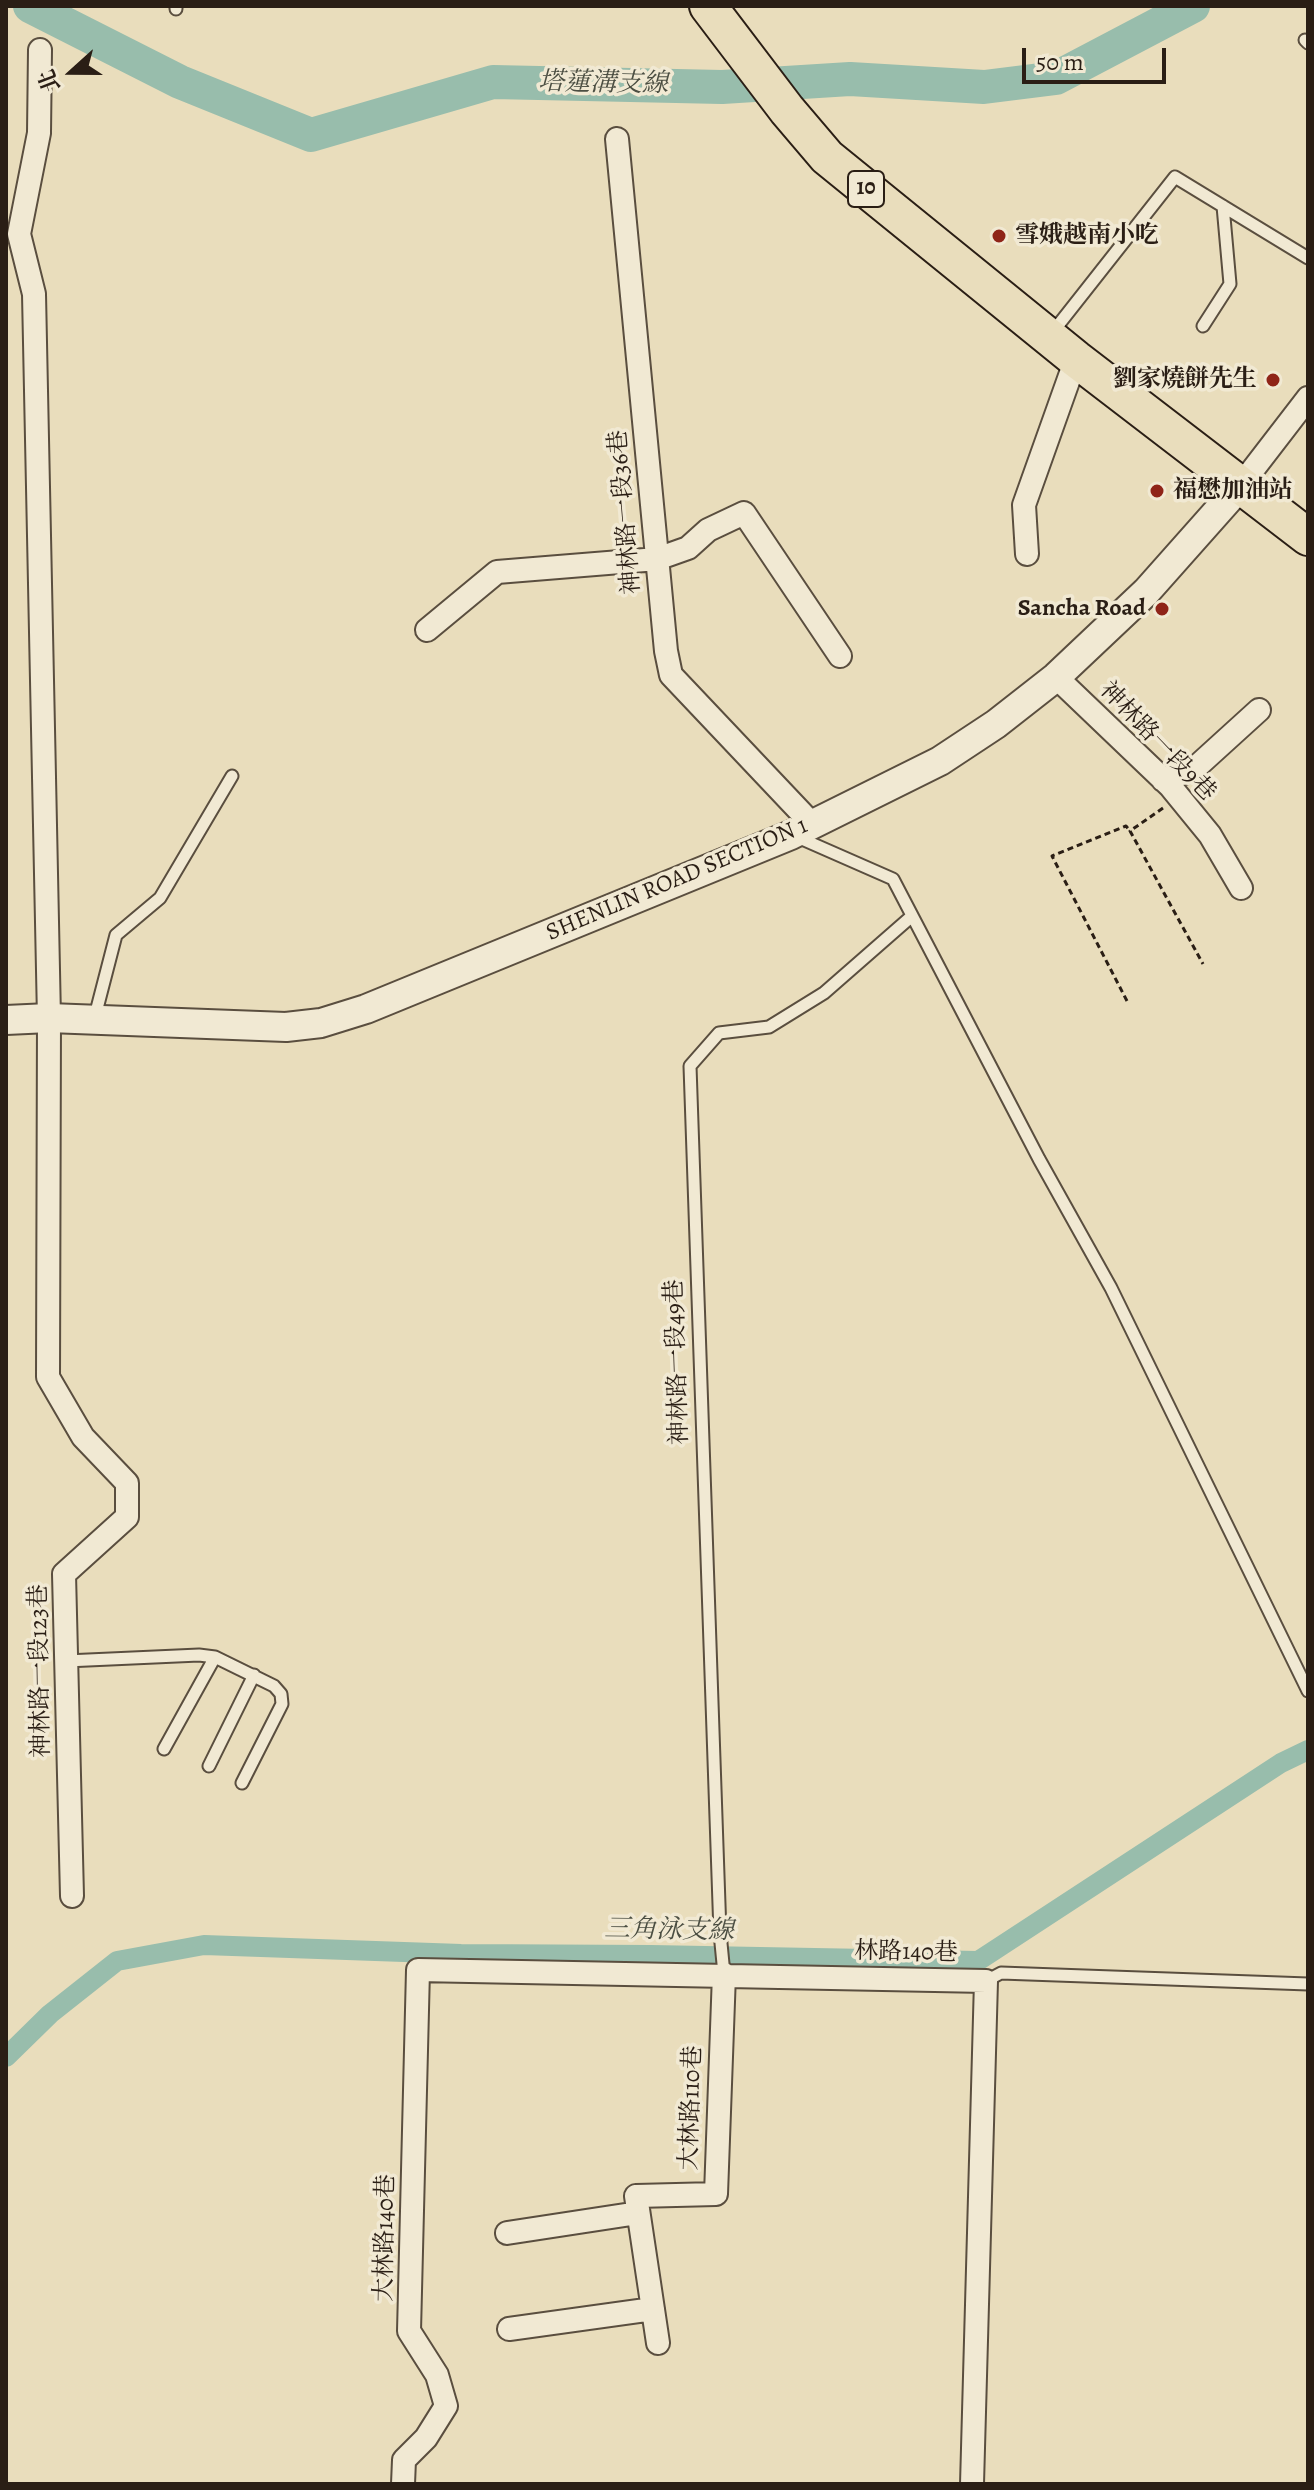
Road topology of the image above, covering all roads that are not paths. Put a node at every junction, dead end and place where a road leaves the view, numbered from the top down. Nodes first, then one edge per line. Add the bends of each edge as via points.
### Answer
1 (708, 6) edge
2 (40, 50) dead end
3 (617, 139) dead end
4 (1223, 206) junction
5 (1308, 258) edge
6 (1203, 326) dead end
7 (1063, 348) junction
8 (1308, 398) edge
9 (1241, 485) junction
10 (1308, 537) edge
11 (1027, 554) dead end
12 (657, 559) junction
13 (427, 630) dead end
14 (840, 656) dead end
15 (1056, 677) junction
16 (1259, 710) dead end
17 (232, 776) dead end
18 (1163, 780) junction
19 (801, 829) junction
20 (1241, 888) dead end
21 (912, 916) junction
22 (49, 1018) junction
23 (6, 1020) edge
24 (94, 1021) junction
25 (215, 1657) junction
26 (66, 1661) junction
27 (254, 1675) junction
28 (1308, 1691) edge
29 (164, 1749) dead end
30 (209, 1766) dead end
31 (242, 1783) dead end
32 (72, 1896) dead end
33 (418, 1970) joint
34 (724, 1970) junction
35 (986, 1981) junction
36 (1308, 1984) edge
37 (638, 2213) junction
38 (507, 2233) dead end
39 (653, 2309) junction
40 (509, 2329) dead end
41 (658, 2343) dead end
42 (403, 2484) edge
43 (972, 2484) edge

1 - 7 main road, 10 via 827,157
2 - 22 street, 神林路一段123巷 via 39,133 19,234 34,294
3 - 12 street, 神林路一段36巷
4 - 5 lane
4 - 6 lane via 1230,284
4 - 7 lane via 1175,177
7 - 9 main road, 10
7 - 11 street via 1024,505
8 - 9 street
9 - 10 main road, 10
9 - 15 street, SHENLIN ROAD SECTION 1 via 1146,592
12 - 13 street via 497,572
12 - 14 street via 688,548 708,530 744,513
12 - 19 street, 神林路一段36巷 via 671,675
15 - 18 street, 神林路一段9巷
15 - 19 street, SHENLIN ROAD SECTION 1 via 940,761
16 - 18 street via 1193,770
17 - 24 lane via 160,898 116,935
18 - 20 street, 神林路一段9巷 via 1210,835
19 - 21 lane via 893,879
19 - 24 street, SHENLIN ROAD SECTION 1 via 321,1023 272,1027
21 - 28 lane via 1111,1288
21 - 34 lane, 神林路一段49巷 via 824,993 769,1027 719,1033 690,1066
22 - 23 street, SHENLIN ROAD SECTION 1
22 - 24 street, SHENLIN ROAD SECTION 1
22 - 26 street, 神林路一段123巷 via 48,1377 83,1437 127,1483 127,1517 64,1574
25 - 26 lane
25 - 27 lane
25 - 29 lane
26 - 32 street, 神林路一段123巷
27 - 30 lane
27 - 31 lane via 274,1686 282,1704
33 - 34 street, 林路140巷
33 - 42 street, 大林路140巷 via 409,2331 437,2375 446,2406 404,2460
34 - 35 street, 林路140巷
34 - 37 street, 大林路110巷 via 716,2194 636,2196
35 - 36 lane via 1001,1973
35 - 43 street, 林路140巷
37 - 38 street
37 - 39 street
39 - 40 street
39 - 41 street

